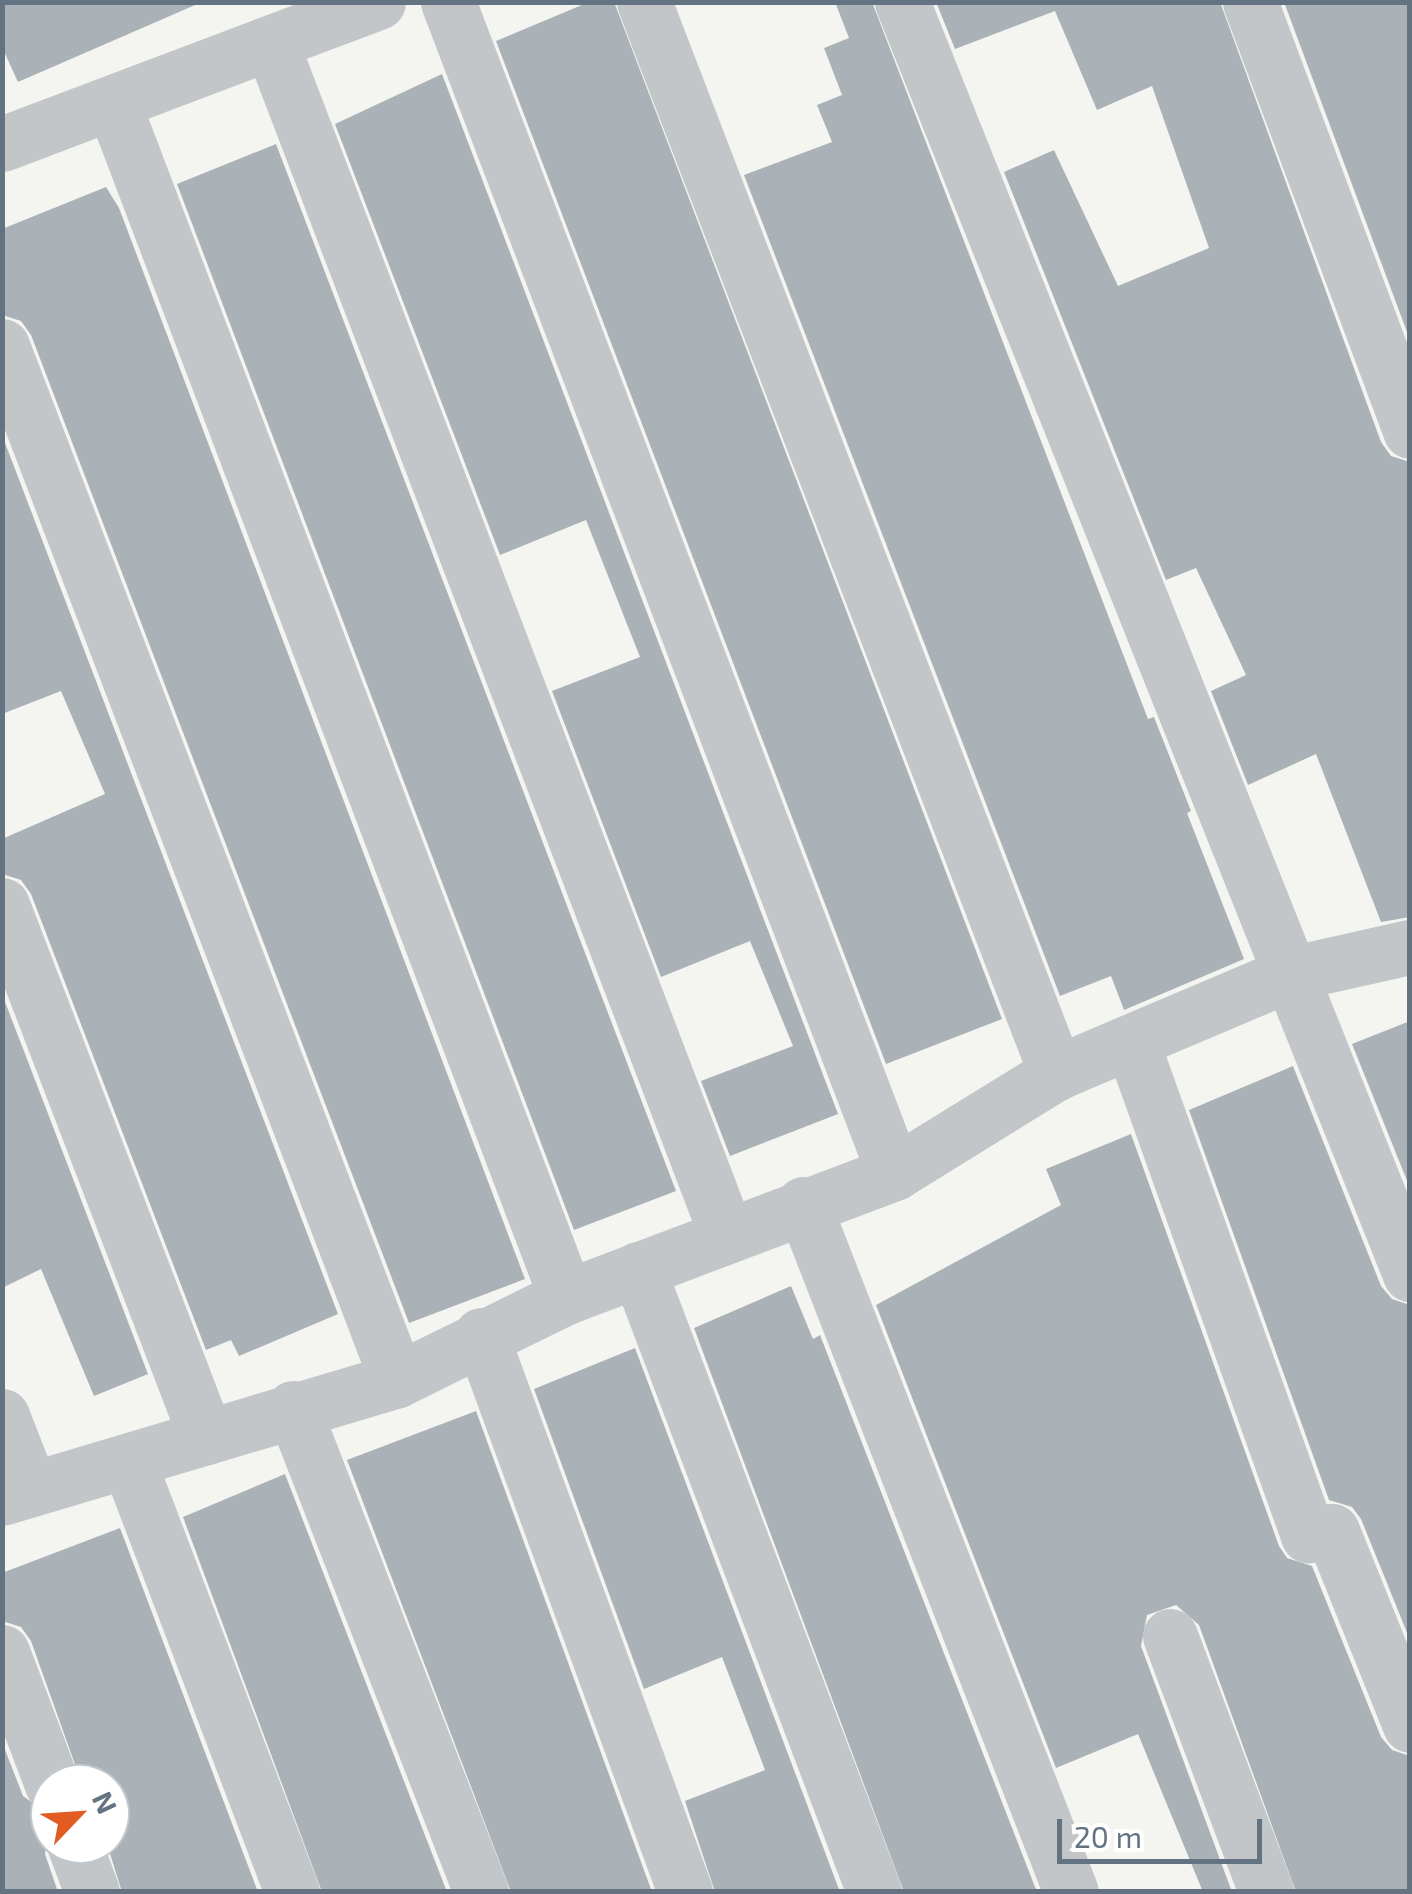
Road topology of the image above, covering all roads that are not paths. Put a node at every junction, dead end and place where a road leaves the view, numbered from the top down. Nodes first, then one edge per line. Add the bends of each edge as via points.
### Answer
1 (378, 2) edge
2 (448, 2) edge
3 (644, 2) edge
4 (902, 2) edge
5 (1250, 2) edge
6 (294, 24) edge
7 (112, 102) junction
8 (2, 144) edge
9 (2, 346) edge
10 (1410, 431) edge
11 (2, 905) edge
12 (1410, 948) edge
13 (1289, 974) junction
14 (1132, 1043) junction
15 (1056, 1073) junction
16 (894, 1174) junction
17 (803, 1204) junction
18 (727, 1236) junction
19 (638, 1269) junction
20 (1410, 1274) edge
21 (566, 1297) junction
22 (481, 1335) junction
23 (397, 1380) junction
24 (293, 1408) junction
25 (2, 1416) edge
26 (206, 1438) junction
27 (128, 1464) junction
28 (16, 1493) edge
29 (1170, 1636) dead end
30 (2, 1652) edge
31 (1410, 1725) edge
32 (44, 1764) edge
33 (82, 1864) edge
34 (92, 1892) edge
35 (292, 1892) edge
36 (482, 1892) edge
37 (685, 1892) edge
38 (874, 1892) edge
39 (1070, 1892) edge
40 (1266, 1892) edge

1 - 6 street
2 - 16 street
3 - 15 street
4 - 13 street
5 - 10 street
6 - 7 street
6 - 18 street
7 - 8 street
7 - 21 street
9 - 23 street
11 - 26 street
12 - 13 street
13 - 14 street
13 - 20 street
14 - 15 street
14 - 31 street via 1308,1535 1332,1532
15 - 16 street
16 - 17 street
17 - 18 street
17 - 39 street
18 - 19 street
19 - 21 street
19 - 38 street
21 - 22 street
22 - 23 street
22 - 37 street
23 - 24 street
24 - 26 street
24 - 36 street
25 - 28 street
26 - 27 street
27 - 28 street
27 - 35 street
29 - 40 street
30 - 32 street
33 - 34 street

